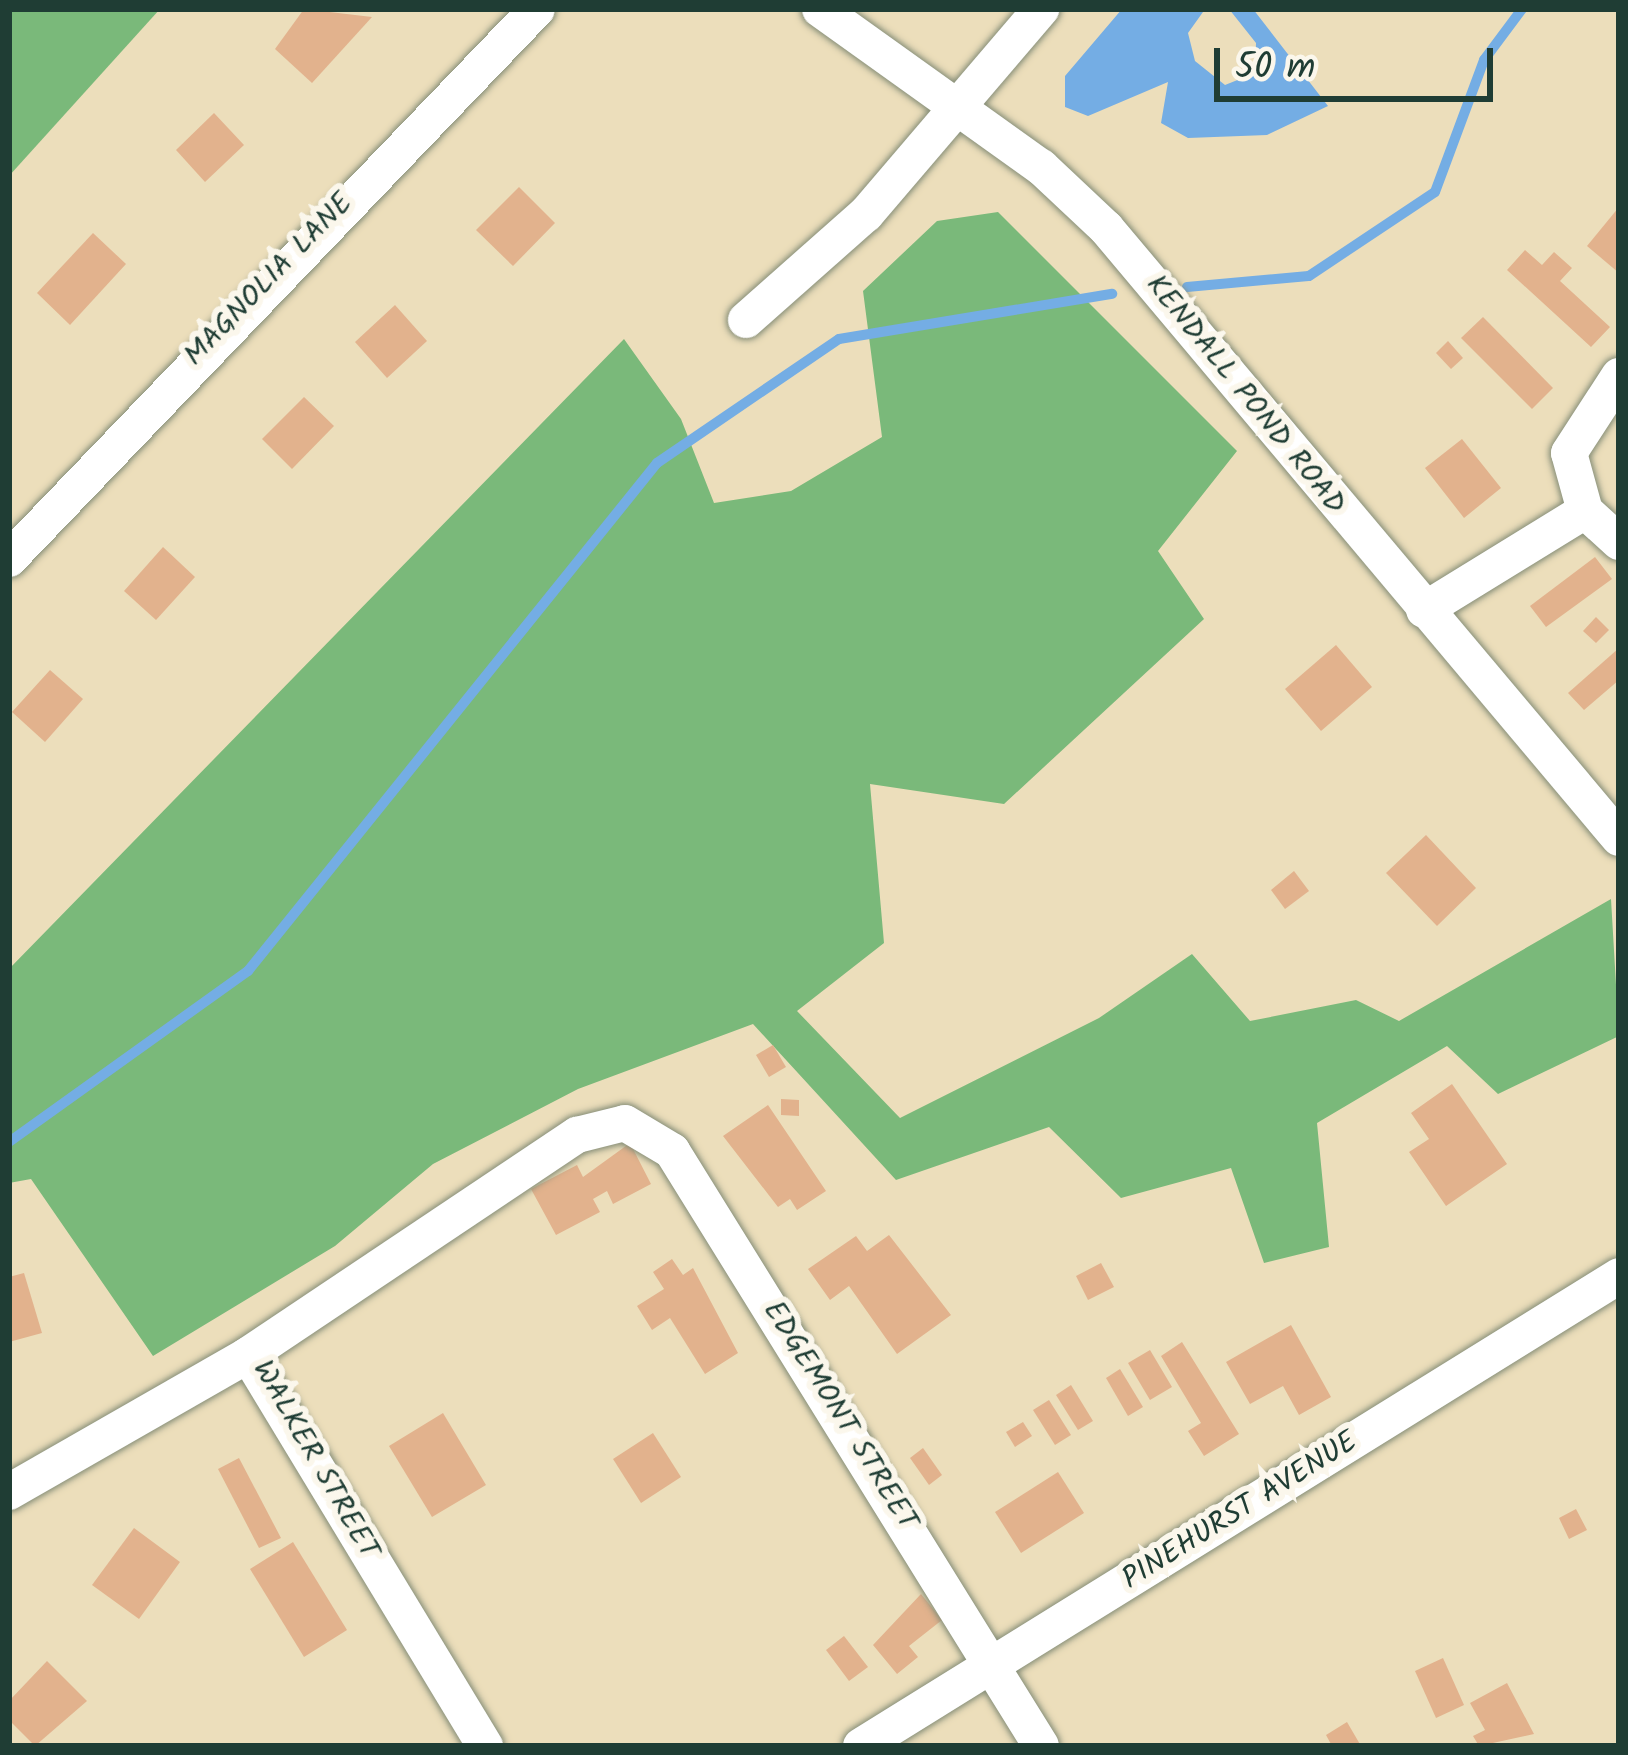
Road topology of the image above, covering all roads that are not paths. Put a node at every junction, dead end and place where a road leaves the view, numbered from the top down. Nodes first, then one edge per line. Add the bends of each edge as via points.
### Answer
1 (537, 9) edge
2 (820, 9) edge
3 (1041, 9) edge
4 (960, 106) junction
5 (746, 320) dead end
6 (1619, 376) edge
7 (1585, 511) junction
8 (1619, 542) edge
9 (9, 559) edge
10 (1424, 610) junction
11 (1619, 838) edge
12 (609, 1124) joint
13 (1619, 1276) edge
14 (248, 1355) junction
15 (9, 1492) edge
16 (996, 1663) junction
17 (484, 1746) edge
18 (861, 1746) edge
19 (1041, 1746) edge

1 - 9 street, MAGNOLIA LANE
2 - 4 street, KENDALL POND ROAD
3 - 4 street
4 - 5 street via 866,214
4 - 10 street, KENDALL POND ROAD via 1106,228
6 - 7 street via 1570,453
7 - 8 street
7 - 10 street
10 - 11 street, KENDALL POND ROAD
12 - 14 street, WALKER STREET
12 - 16 street, EDGEMONT STREET via 641,1127 672,1151
13 - 16 street, PINEHURST AVENUE
14 - 15 street
14 - 17 street, WALKER STREET
16 - 18 street, PINEHURST AVENUE
16 - 19 street, EDGEMONT STREET

